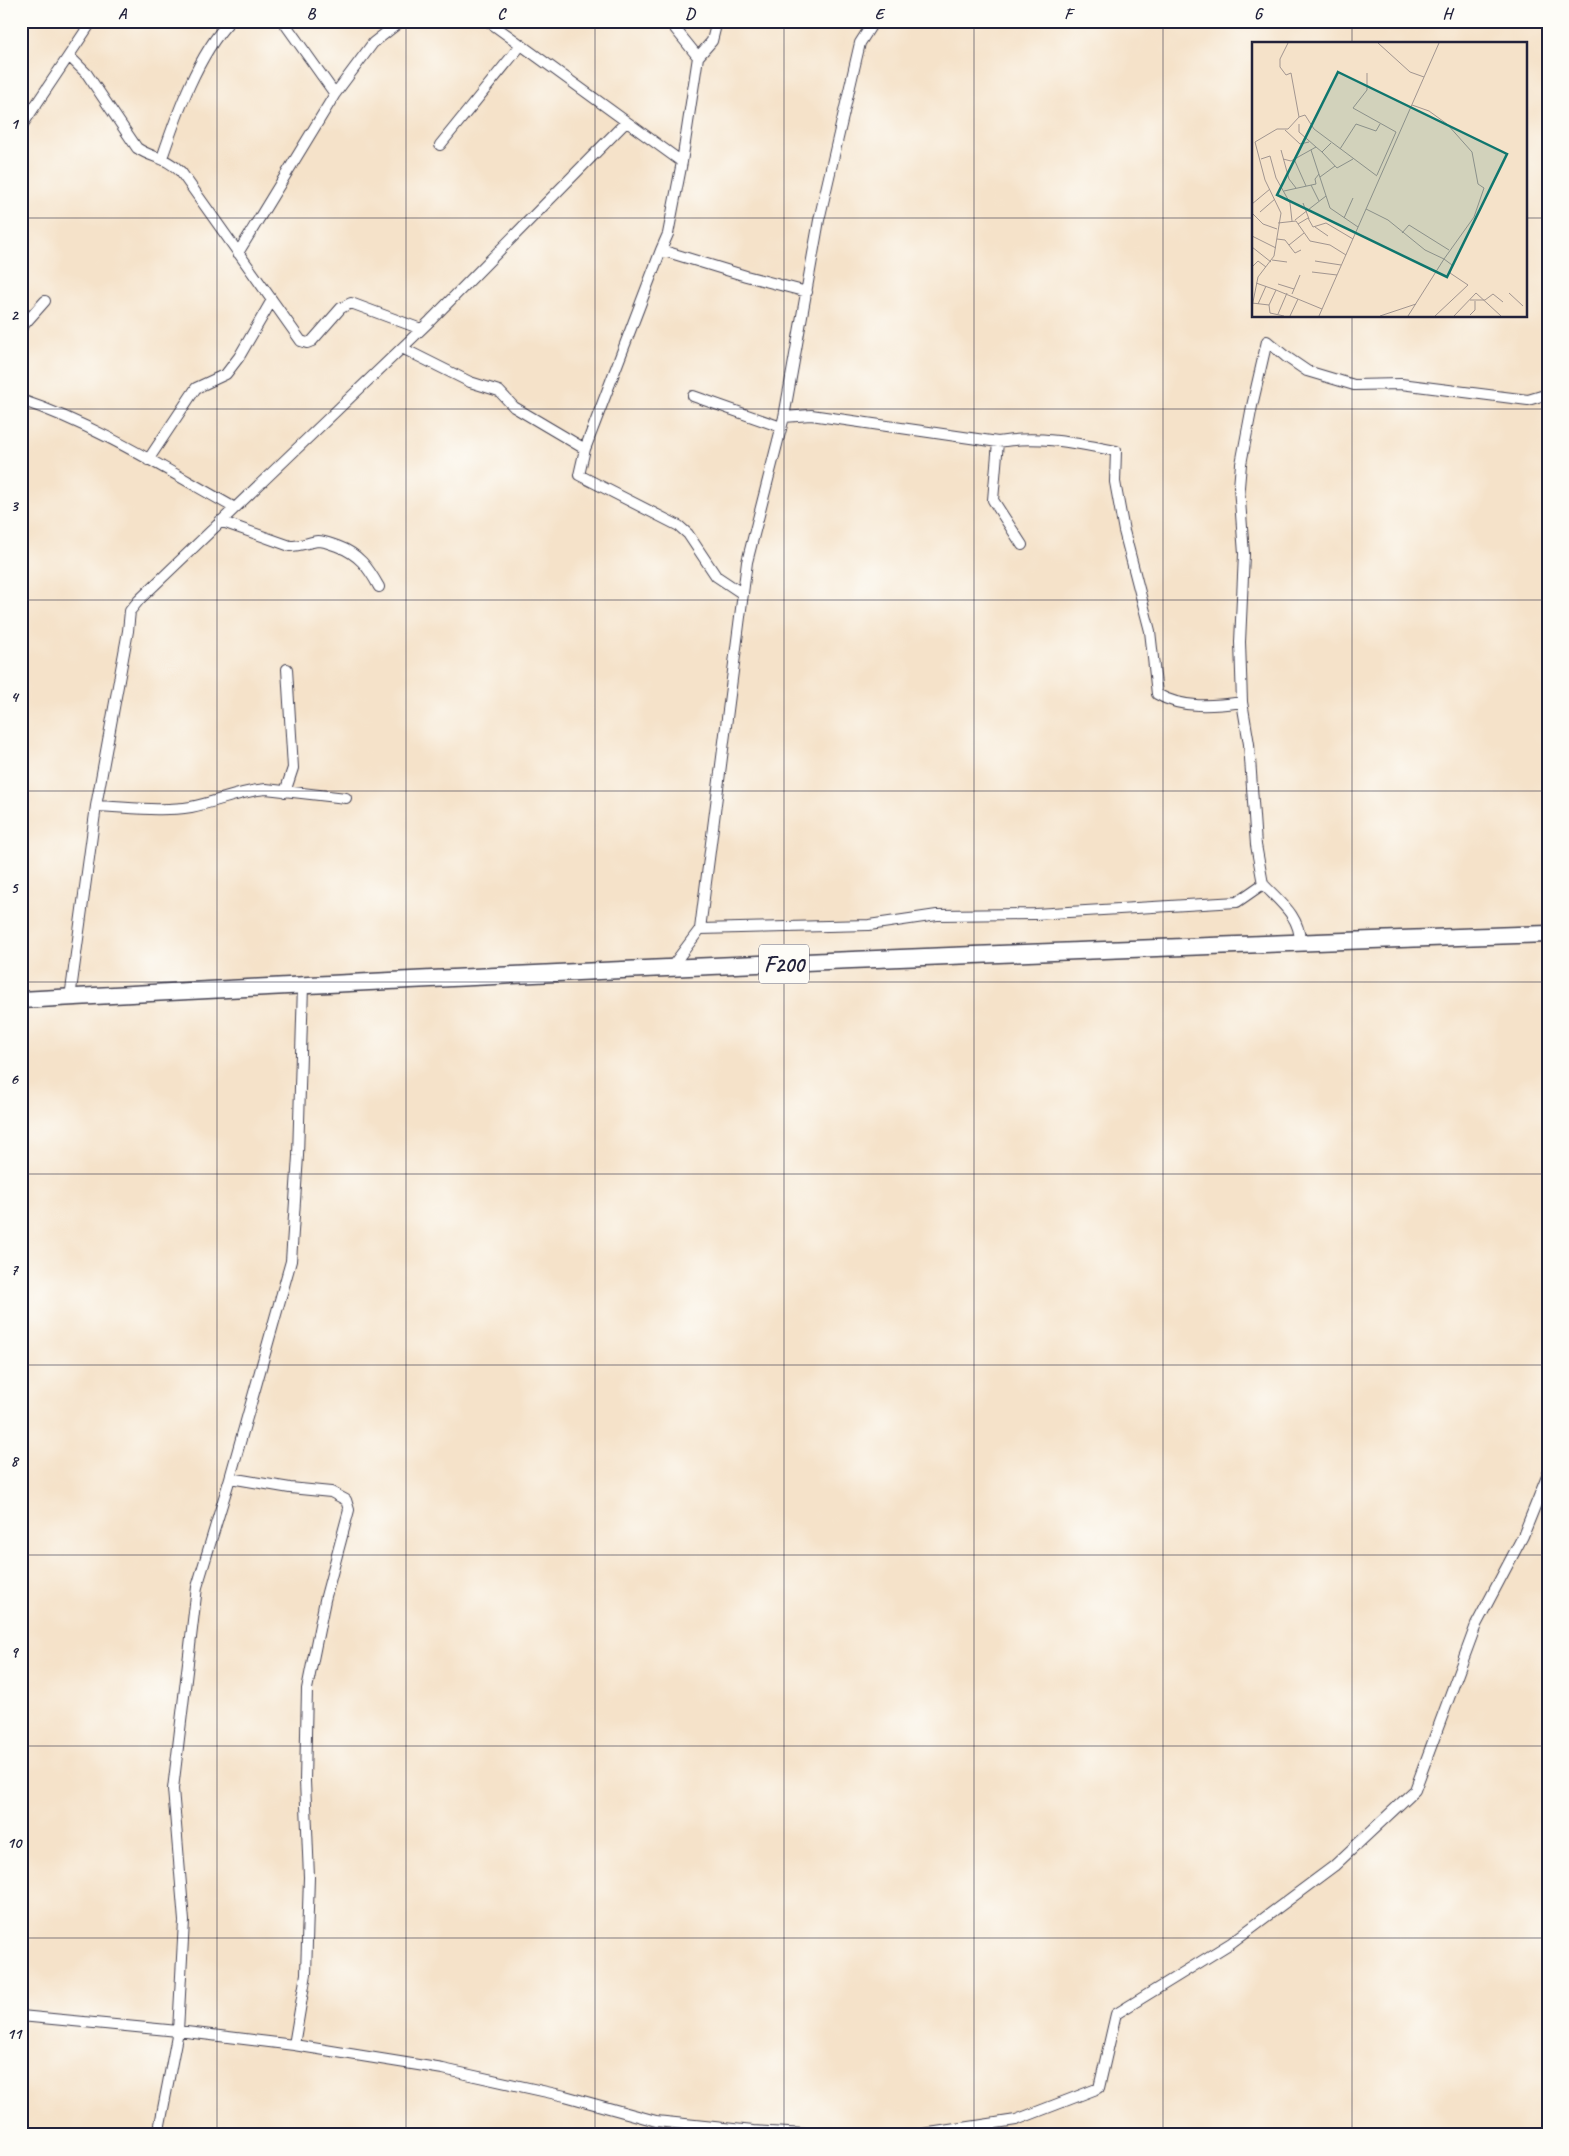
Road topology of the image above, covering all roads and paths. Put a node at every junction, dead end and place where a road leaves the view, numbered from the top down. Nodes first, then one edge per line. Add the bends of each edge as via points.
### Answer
1 (92, 21) edge
2 (230, 21) edge
3 (283, 21) edge
4 (401, 21) edge
5 (488, 21) edge
6 (669, 21) edge
7 (717, 21) edge
8 (874, 21) edge
9 (521, 45) junction
10 (69, 56) junction
11 (698, 57) junction
12 (335, 94) junction
13 (626, 122) junction
14 (21, 127) edge
15 (440, 145) dead end
16 (162, 158) junction
17 (682, 162) junction
18 (661, 250) junction
19 (238, 253) junction
20 (807, 292) junction
21 (272, 300) junction
22 (45, 301) dead end
23 (21, 328) edge
24 (421, 330) junction
25 (402, 348) junction
26 (1548, 394) edge
27 (694, 396) dead end
28 (21, 400) edge
29 (783, 422) junction
30 (998, 442) junction
31 (585, 449) junction
32 (148, 460) junction
33 (233, 507) junction
34 (220, 521) junction
35 (1022, 545) dead end
36 (378, 586) dead end
37 (743, 594) junction
38 (287, 669) dead end
39 (1242, 702) junction
40 (285, 792) junction
41 (346, 798) dead end
42 (96, 806) junction
43 (1263, 884) junction
44 (700, 929) junction
45 (1548, 934) edge
46 (1300, 942) junction
47 (670, 968) junction
48 (303, 985) junction
49 (70, 998) junction
50 (21, 1000) edge
51 (1548, 1474) edge
52 (230, 1478) junction
53 (21, 2016) edge
54 (178, 2031) junction
55 (294, 2045) junction
56 (158, 2135) edge
57 (825, 2135) edge
58 (916, 2135) edge

1 - 10 street
2 - 16 street via 208,49 173,124
3 - 12 street
4 - 12 street via 374,43
5 - 9 street
6 - 11 street
7 - 11 street via 712,42
8 - 20 street via 860,44 819,220
9 - 13 street
9 - 15 street
10 - 14 street
10 - 16 street via 87,74 136,148
11 - 17 street
12 - 19 street
13 - 17 street
13 - 24 street
16 - 19 street via 181,172
17 - 18 street via 668,234
18 - 20 street
18 - 31 street
19 - 21 street
20 - 29 street
21 - 24 street via 301,342 307,343 318,337 341,308 351,303
21 - 32 street via 226,374 196,388
22 - 23 street
24 - 25 street
25 - 31 street via 470,382 499,391 514,407
25 - 33 street
26 - 39 street via 1528,400 1401,384 1354,385 1307,371 1267,341 1239,487 1244,554 1240,642
27 - 29 street
28 - 32 street
29 - 30 street via 811,415
29 - 37 street via 747,562
30 - 35 street via 993,500
30 - 39 street via 1044,438 1116,451 1115,482 1124,531 1150,630 1157,694 1168,700 1195,705
31 - 37 street via 579,475 679,526 716,576
32 - 33 street
33 - 34 street
34 - 36 street via 290,546 317,541 345,549 367,565
34 - 42 street via 130,611
37 - 44 street
38 - 40 street via 293,768
39 - 43 street
40 - 41 street
40 - 42 street via 254,790 176,808
42 - 49 street
43 - 44 street via 1236,902 1052,914 937,916 869,925
43 - 46 street via 1295,919
44 - 47 street
45 - 46 main road, F200
46 - 47 main road, F200
47 - 48 main road, F200
48 - 49 main road, F200
48 - 52 street via 291,1261
49 - 50 main road, F200
51 - 58 street via 1523,1536 1476,1625 1415,1790 1334,1866 1239,1937 1116,2014 1099,2088 1016,2120
52 - 54 street via 197,1588 173,1789 184,1921
52 - 55 street via 331,1492 346,1500 349,1510 325,1600 307,1688 305,1781 309,1877 306,1974
53 - 54 street
54 - 55 street
54 - 56 street
55 - 57 street via 444,2069 565,2096 656,2121

